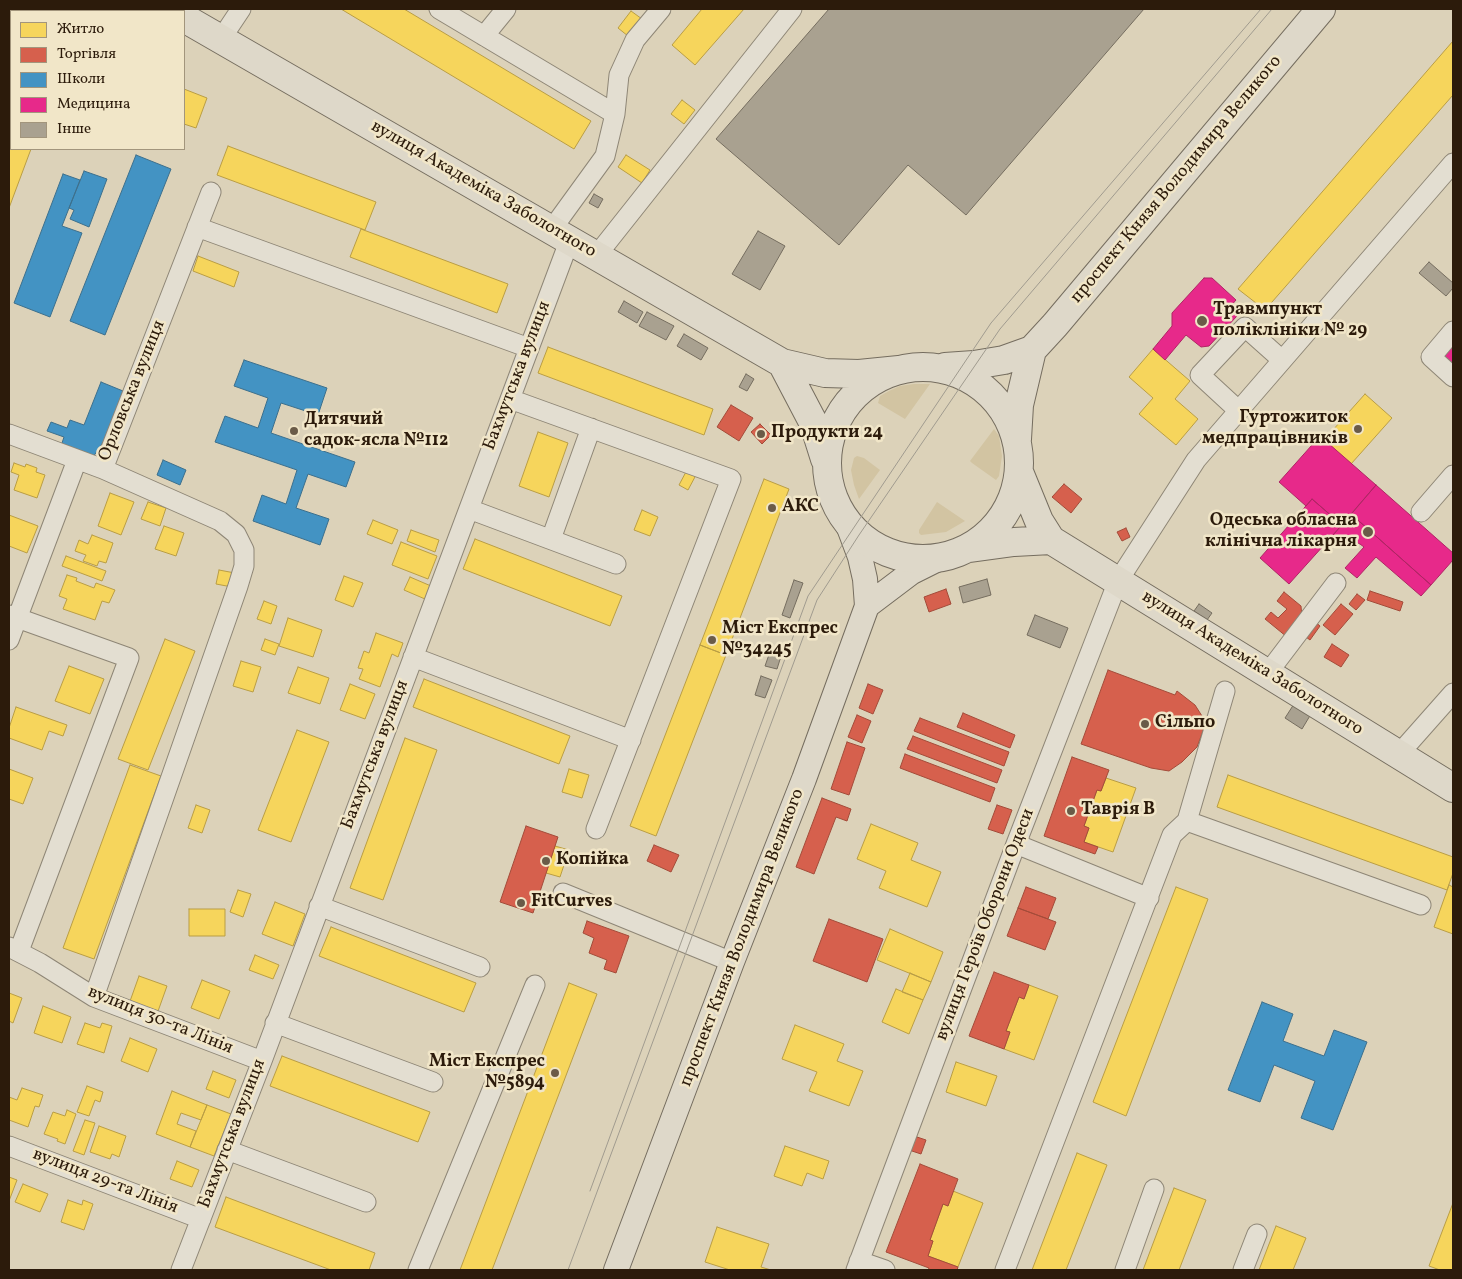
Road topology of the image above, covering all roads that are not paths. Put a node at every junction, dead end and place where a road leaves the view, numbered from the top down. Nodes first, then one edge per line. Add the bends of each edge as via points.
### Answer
1 (241, 9) edge
2 (439, 9) edge
3 (506, 9) edge
4 (661, 9) edge
5 (792, 9) edge
6 (1321, 9) edge
7 (185, 19) edge
8 (484, 36) junction
9 (222, 39) junction
10 (615, 114) junction
11 (1453, 163) edge
12 (211, 192) dead end
13 (197, 228) junction
14 (561, 234) junction
15 (597, 255) junction
16 (1453, 332) edge
17 (529, 348) junction
18 (1032, 350) junction
19 (1282, 360) junction
20 (782, 363) junction
21 (930, 367) junction
22 (899, 370) junction
23 (1453, 376) edge
24 (510, 399) junction
25 (1239, 411) junction
26 (591, 428) junction
27 (9, 434) edge
28 (1017, 441) junction
29 (78, 460) junction
30 (826, 463) junction
31 (104, 469) junction
32 (1019, 472) junction
33 (1453, 475) edge
34 (469, 509) junction
35 (1422, 512) dead end
36 (848, 525) junction
37 (551, 539) junction
38 (1051, 540) junction
39 (969, 548) junction
40 (938, 559) junction
41 (616, 564) dead end
42 (1118, 581) junction
43 (1336, 583) dead end
44 (867, 606) junction
45 (13, 616) edge
46 (9, 640) edge
47 (413, 657) junction
48 (1267, 674) junction
49 (1226, 691) dead end
50 (1453, 693) edge
51 (631, 740) junction
52 (1399, 754) junction
53 (1453, 788) edge
54 (1187, 821) junction
55 (596, 830) dead end
56 (1016, 844) junction
57 (563, 893) dead end
58 (1149, 898) junction
59 (1421, 905) dead end
60 (320, 906) junction
61 (14, 949) edge
62 (732, 962) junction
63 (480, 967) dead end
64 (534, 985) dead end
65 (94, 997) junction
66 (275, 1023) junction
67 (262, 1061) junction
68 (433, 1082) dead end
69 (9, 1146) edge
70 (227, 1150) junction
71 (1154, 1189) dead end
72 (366, 1202) dead end
73 (201, 1219) junction
74 (1257, 1234) dead end
75 (858, 1265) edge
76 (184, 1270) edge
77 (418, 1270) edge
78 (616, 1270) edge
79 (884, 1270) edge
80 (1005, 1270) edge
81 (1125, 1270) edge
82 (1243, 1270) edge

1 - 9 street
2 - 8 street
3 - 8 street
4 - 10 street, Бахмутська вулиця via 635,40 619,75
5 - 15 street
6 - 18 highway, проспект Князя Володимира Великого
7 - 9 highway, вулиця Академіка Заболотного
8 - 10 street
9 - 14 highway, вулиця Академіка Заболотного
10 - 14 street, Бахмутська вулиця via 605,156
11 - 19 street, вулиця Героїв Оборони Одеси
12 - 13 street, Орловська вулиця
13 - 17 street
13 - 31 street, Орловська вулиця
14 - 15 highway, вулиця Академіка Заболотного
14 - 17 street, Бахмутська вулиця
15 - 20 highway, вулиця Академіка Заболотного
16 - 23 street via 1431,357
17 - 24 street, Бахмутська вулиця
18 - 21 highway, проспект Князя Володимира Великого via 1004,360
18 - 28 highway via 1019,405
19 - 25 street, вулиця Героїв Оборони Одеси
19 - 25 street via 1244,327 1200,376
20 - 22 highway, вулиця Академіка Заболотного via 825,373
20 - 30 highway via 814,424
21 - 22 highway, проспект Князя Володимира Великого
21 - 28 highway via 966,377 989,393 1007,415
22 - 30 highway via 870,382 846,404 831,432
24 - 26 street
24 - 34 street, Бахмутська вулиця
25 - 42 street, вулиця Героїв Оборони Одеси via 1196,460
26 - 37 street
26 - 51 street via 732,478
27 - 29 street
28 - 32 highway
29 - 31 street, Орловська вулиця
29 - 45 street, Орловська вулиця
30 - 36 highway via 828,485
31 - 65 street via 220,521 236,534 244,550 244,566
32 - 38 highway, вулиця Академіка Заболотного via 1038,521
32 - 39 highway via 1011,502 994,528
33 - 35 street
34 - 37 street
34 - 47 street, Бахмутська вулиця
36 - 40 highway via 858,536 882,551 910,559
36 - 44 main road, проспект Князя Володимира Великого via 860,557
37 - 41 street
38 - 39 highway
38 - 42 highway, вулиця Академіка Заболотного
39 - 40 highway
40 - 44 main road via 912,572
42 - 48 highway, вулиця Академіка Заболотного
42 - 56 street, вулиця Героїв Оборони Одеси
43 - 48 street
44 - 62 main road, проспект Князя Володимира Великого
45 - 46 street, Орловська вулиця
45 - 61 street via 129,658
47 - 51 street
47 - 60 street, Бахмутська вулиця
48 - 52 highway, вулиця Академіка Заболотного
49 - 54 street
50 - 52 street
51 - 55 street
52 - 53 highway, вулиця Академіка Заболотного
54 - 58 street via 1172,835
54 - 59 street
56 - 58 street
56 - 75 street, вулиця Героїв Оборони Одеси
57 - 62 street
58 - 80 street
60 - 63 street
60 - 66 street, Бахмутська вулиця
61 - 65 street, вулиця 30-та Лінія
62 - 78 main road, проспект Князя Володимира Великого
64 - 77 street
65 - 67 street, вулиця 30-та Лінія
66 - 67 street, Бахмутська вулиця
66 - 68 street
67 - 70 street, Бахмутська вулиця
69 - 73 street, вулиця 29-та Лінія
70 - 72 street
70 - 73 street, Бахмутська вулиця
71 - 81 street
73 - 76 street, Бахмутська вулиця
74 - 82 street
75 - 79 street

